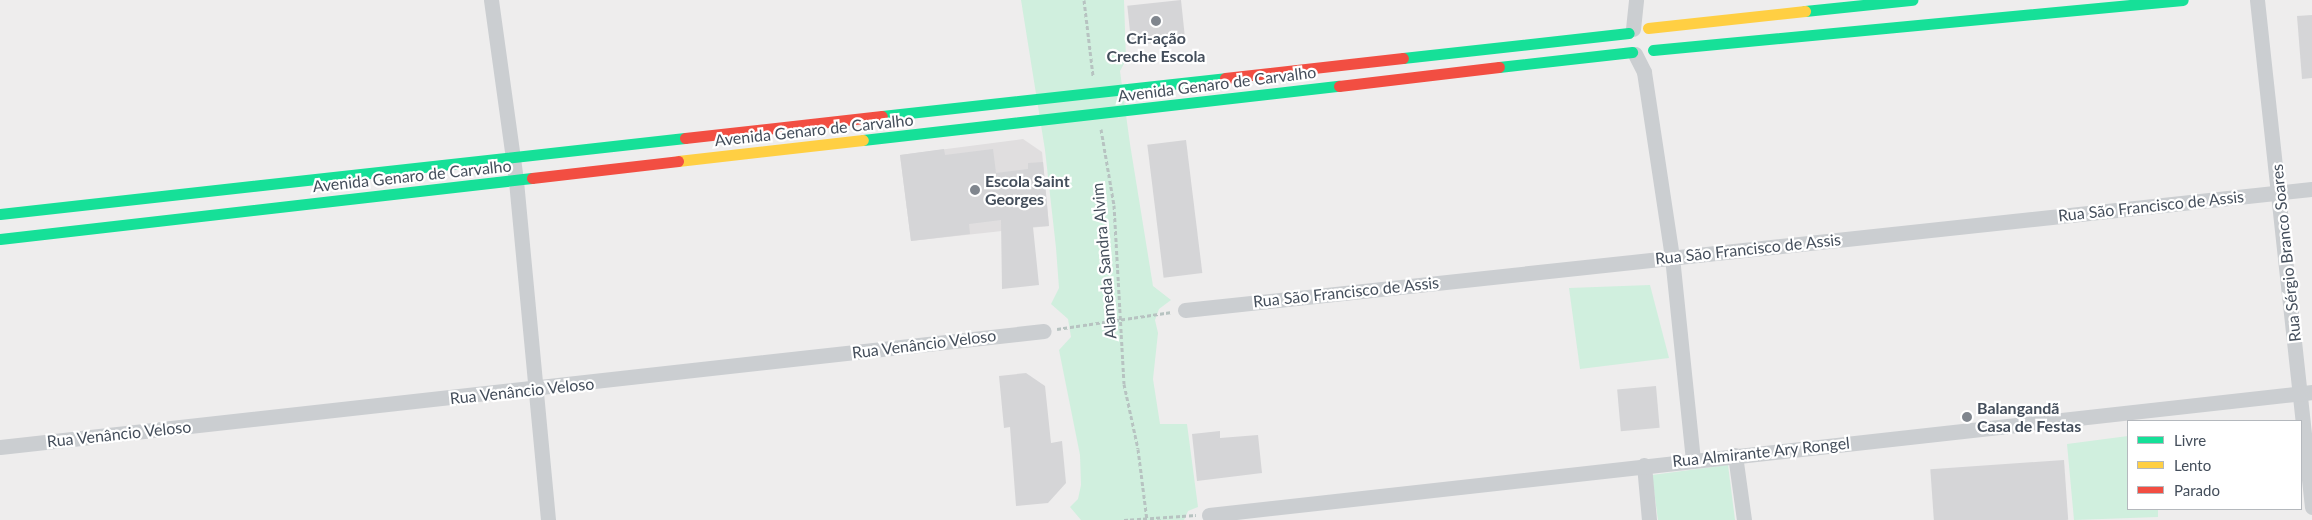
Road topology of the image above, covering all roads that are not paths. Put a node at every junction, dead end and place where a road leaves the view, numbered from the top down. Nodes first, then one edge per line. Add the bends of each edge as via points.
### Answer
1 (491, 0) edge
2 (1912, 0) edge
3 (2183, 0) edge
4 (2256, 0) edge
5 (1636, 4) edge
6 (1638, 29) junction
7 (1642, 53) junction
8 (1129, 89) junction
9 (1039, 99) junction
10 (1132, 110) junction
11 (1044, 120) junction
12 (513, 157) junction
13 (516, 180) junction
14 (2312, 189) edge
15 (2280, 192) junction
16 (0, 214) edge
17 (0, 239) edge
18 (1672, 257) junction
19 (1185, 310) road end
20 (1044, 330) road end
21 (536, 389) junction
22 (2306, 392) edge
23 (0, 447) edge
24 (1735, 455) junction
25 (1693, 461) junction
26 (1644, 465) junction
27 (2312, 507) edge
28 (1209, 515) road end
29 (548, 520) edge
30 (1649, 520) edge
31 (1744, 520) edge

1 - 12 street
2 - 6 street, Avenida Genaro de Carvalho
3 - 7 street, Avenida Genaro de Carvalho
4 - 15 street, Rua Sérgio Branco Soares
5 - 6 street
6 - 7 street via 1628,46
6 - 7 street via 1656,38
6 - 8 street, Avenida Genaro de Carvalho
7 - 10 street, Avenida Genaro de Carvalho
7 - 18 street
8 - 9 street, Avenida Genaro de Carvalho
8 - 10 street via 1122,99 1124,108
9 - 11 street via 1048,106
9 - 12 street, Avenida Genaro de Carvalho
10 - 11 street, Avenida Genaro de Carvalho
11 - 13 street, Avenida Genaro de Carvalho
12 - 13 street
12 - 16 street, Avenida Genaro de Carvalho
13 - 17 street, Avenida Genaro de Carvalho
13 - 21 street
14 - 15 street, Rua São Francisco de Assis
15 - 18 street, Rua São Francisco de Assis
15 - 22 street, Rua Sérgio Branco Soares
18 - 19 street, Rua São Francisco de Assis
18 - 25 street
20 - 21 street, Rua Venâncio Veloso
21 - 23 street, Rua Venâncio Veloso
21 - 29 street
22 - 24 street, Rua Almirante Ary Rongel
22 - 27 street, Rua Sérgio Branco Soares
24 - 25 street, Rua Almirante Ary Rongel
24 - 31 street
25 - 26 street, Rua Almirante Ary Rongel
26 - 28 street, Rua Almirante Ary Rongel
26 - 30 street

